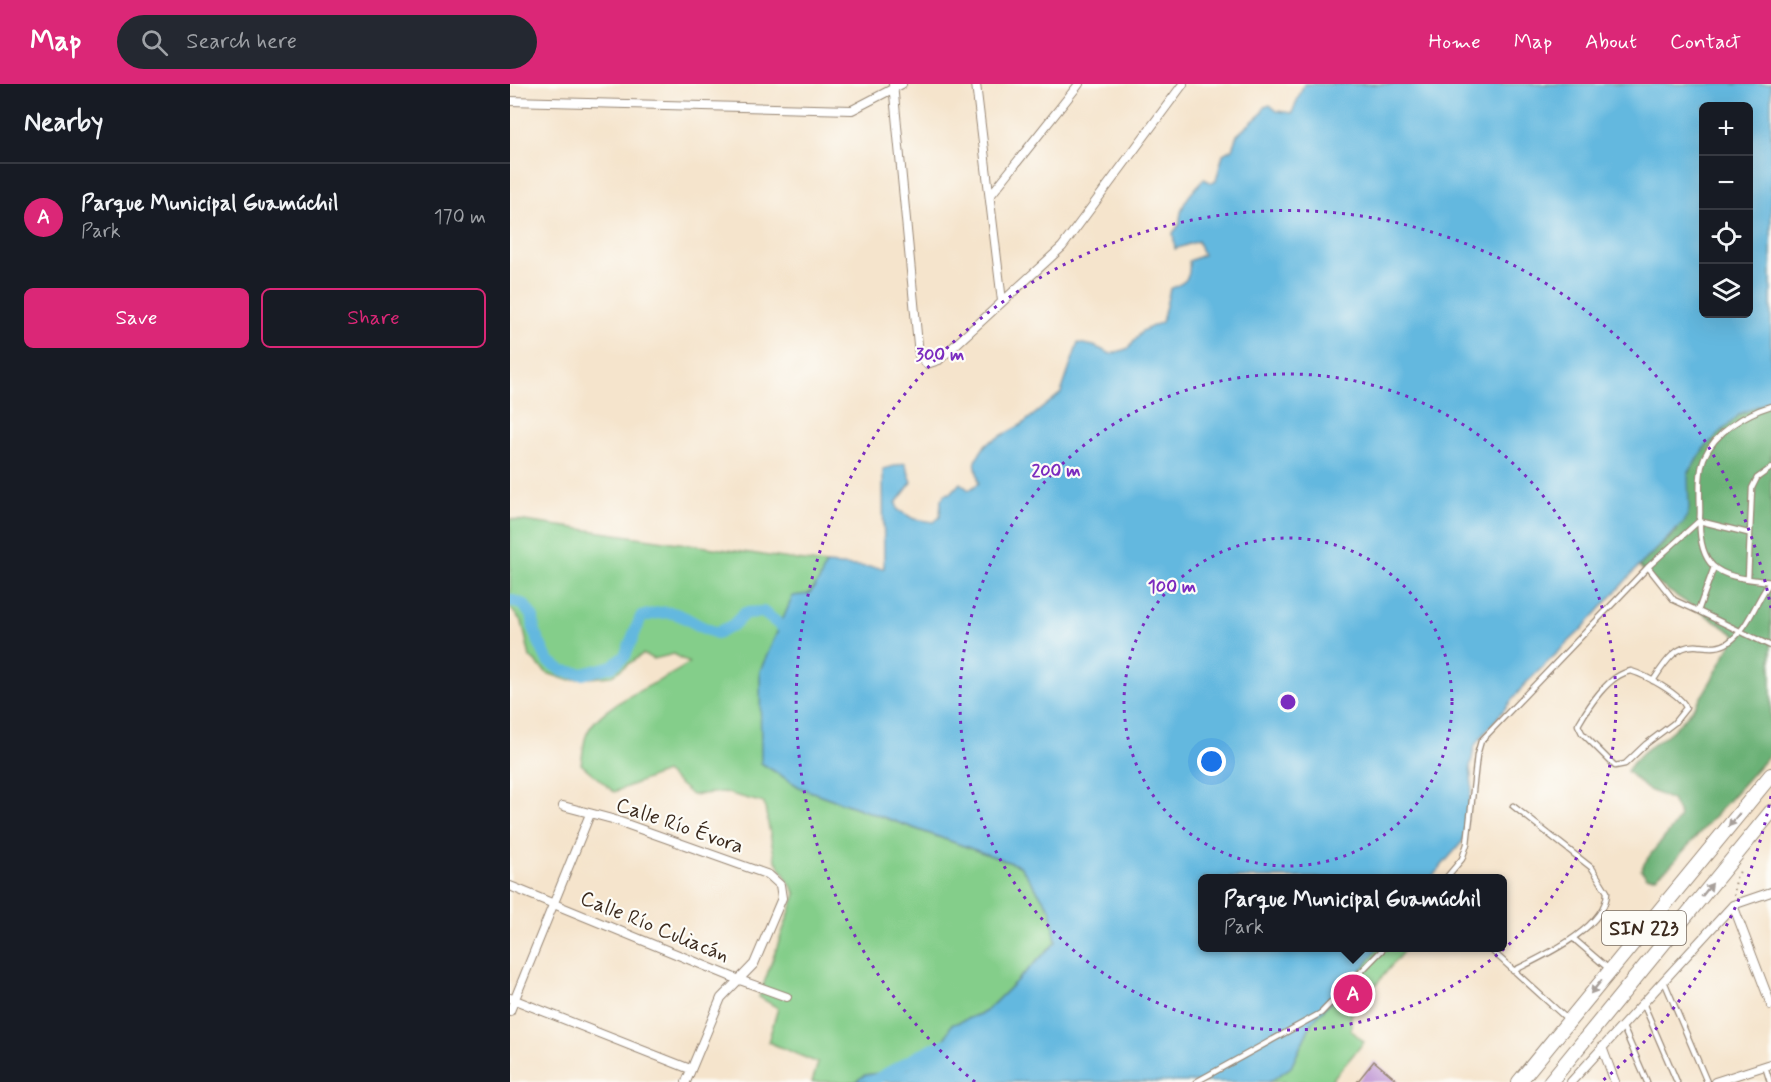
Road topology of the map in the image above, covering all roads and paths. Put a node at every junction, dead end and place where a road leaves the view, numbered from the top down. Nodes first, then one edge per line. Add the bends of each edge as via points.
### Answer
1 (976, 84) edge
2 (1079, 84) edge
3 (1183, 84) edge
4 (896, 85) edge
5 (510, 101) edge
6 (990, 196) junction
7 (1002, 302) junction
8 (1771, 406) edge
9 (1771, 468) edge
10 (1699, 520) junction
11 (1748, 533) junction
12 (1648, 567) junction
13 (1714, 567) junction
14 (1748, 579) junction
15 (1770, 582) edge
16 (1698, 611) junction
17 (1741, 631) junction
18 (1771, 646) edge
19 (1653, 681) junction
20 (1771, 775) edge
21 (563, 806) dead end
22 (1513, 806) dead end
23 (1771, 812) edge
24 (590, 814) junction
25 (1746, 862) dead end
26 (1450, 874) edge
27 (510, 886) edge
28 (1771, 892) edge
29 (554, 904) junction
30 (1732, 905) junction
31 (1574, 939) junction
32 (1380, 952) edge
33 (1493, 952) edge
34 (1610, 970) junction
35 (1513, 971) junction
36 (737, 979) junction
37 (1664, 981) junction
38 (787, 997) dead end
39 (512, 999) edge
40 (1643, 1003) junction
41 (1771, 1005) edge
42 (510, 1011) edge
43 (1569, 1021) junction
44 (1622, 1026) junction
45 (1602, 1047) junction
46 (1768, 1066) edge
47 (690, 1069) junction
48 (1740, 1078) edge
49 (686, 1082) edge
50 (1196, 1082) edge
51 (1519, 1082) edge
52 (1550, 1082) edge
53 (1571, 1082) edge
54 (1615, 1082) edge
55 (1647, 1082) edge
56 (1677, 1082) edge
57 (1707, 1082) edge
58 (1715, 1082) edge
59 (1770, 1082) edge

1 - 6 street
2 - 6 street
3 - 7 street via 1062,247
4 - 5 street via 852,110
4 - 7 street via 919,355 927,364 939,360
6 - 7 street
8 - 10 lane via 1741,418 1709,450 1701,475
9 - 11 lane via 1757,478 1752,488
10 - 11 lane
10 - 12 lane
10 - 13 lane via 1702,545
11 - 14 lane
12 - 16 lane via 1674,600
12 - 26 lane via 1481,741 1465,853
13 - 14 lane
13 - 16 lane
14 - 15 lane
15 - 17 lane
16 - 17 lane
17 - 18 lane
17 - 19 lane via 1723,645 1695,645 1677,651 1667,658
19 - 19 lane via 1631,671 1622,673 1603,690 1579,723 1582,733 1616,766 1625,764 1684,712 1682,701
20 -> 34 main road, SIN 223
21 - 24 street, Calle Río Évora
22 - 31 lane via 1592,868 1605,884 1605,906
52 -> 23 main road, SIN 223
24 - 29 street
24 - 36 street, Calle Río Évora via 769,875 780,885 782,898 754,964
25 - 30 path via 1736,878
27 - 29 street, Calle Río Culiacán
28 - 30 street
29 - 36 street, Calle Río Culiacán
29 - 39 street
30 - 37 street
30 - 41 street
31 - 34 lane
31 - 35 lane
32 - 50 lane via 1321,1014
33 - 35 lane
34 -> 43 main road, SIN 223
35 - 43 lane
36 - 38 street, Calle Río Culiacán
36 - 47 street via 721,998
37 - 40 street
37 - 57 lane
39 - 42 street
39 - 47 street
40 - 44 street
40 - 56 lane
43 - 51 main road, SIN 223
44 - 45 street
44 - 55 lane
45 - 53 street
45 - 54 street
46 - 48 street
46 - 59 lane
47 - 49 street
48 - 58 street

